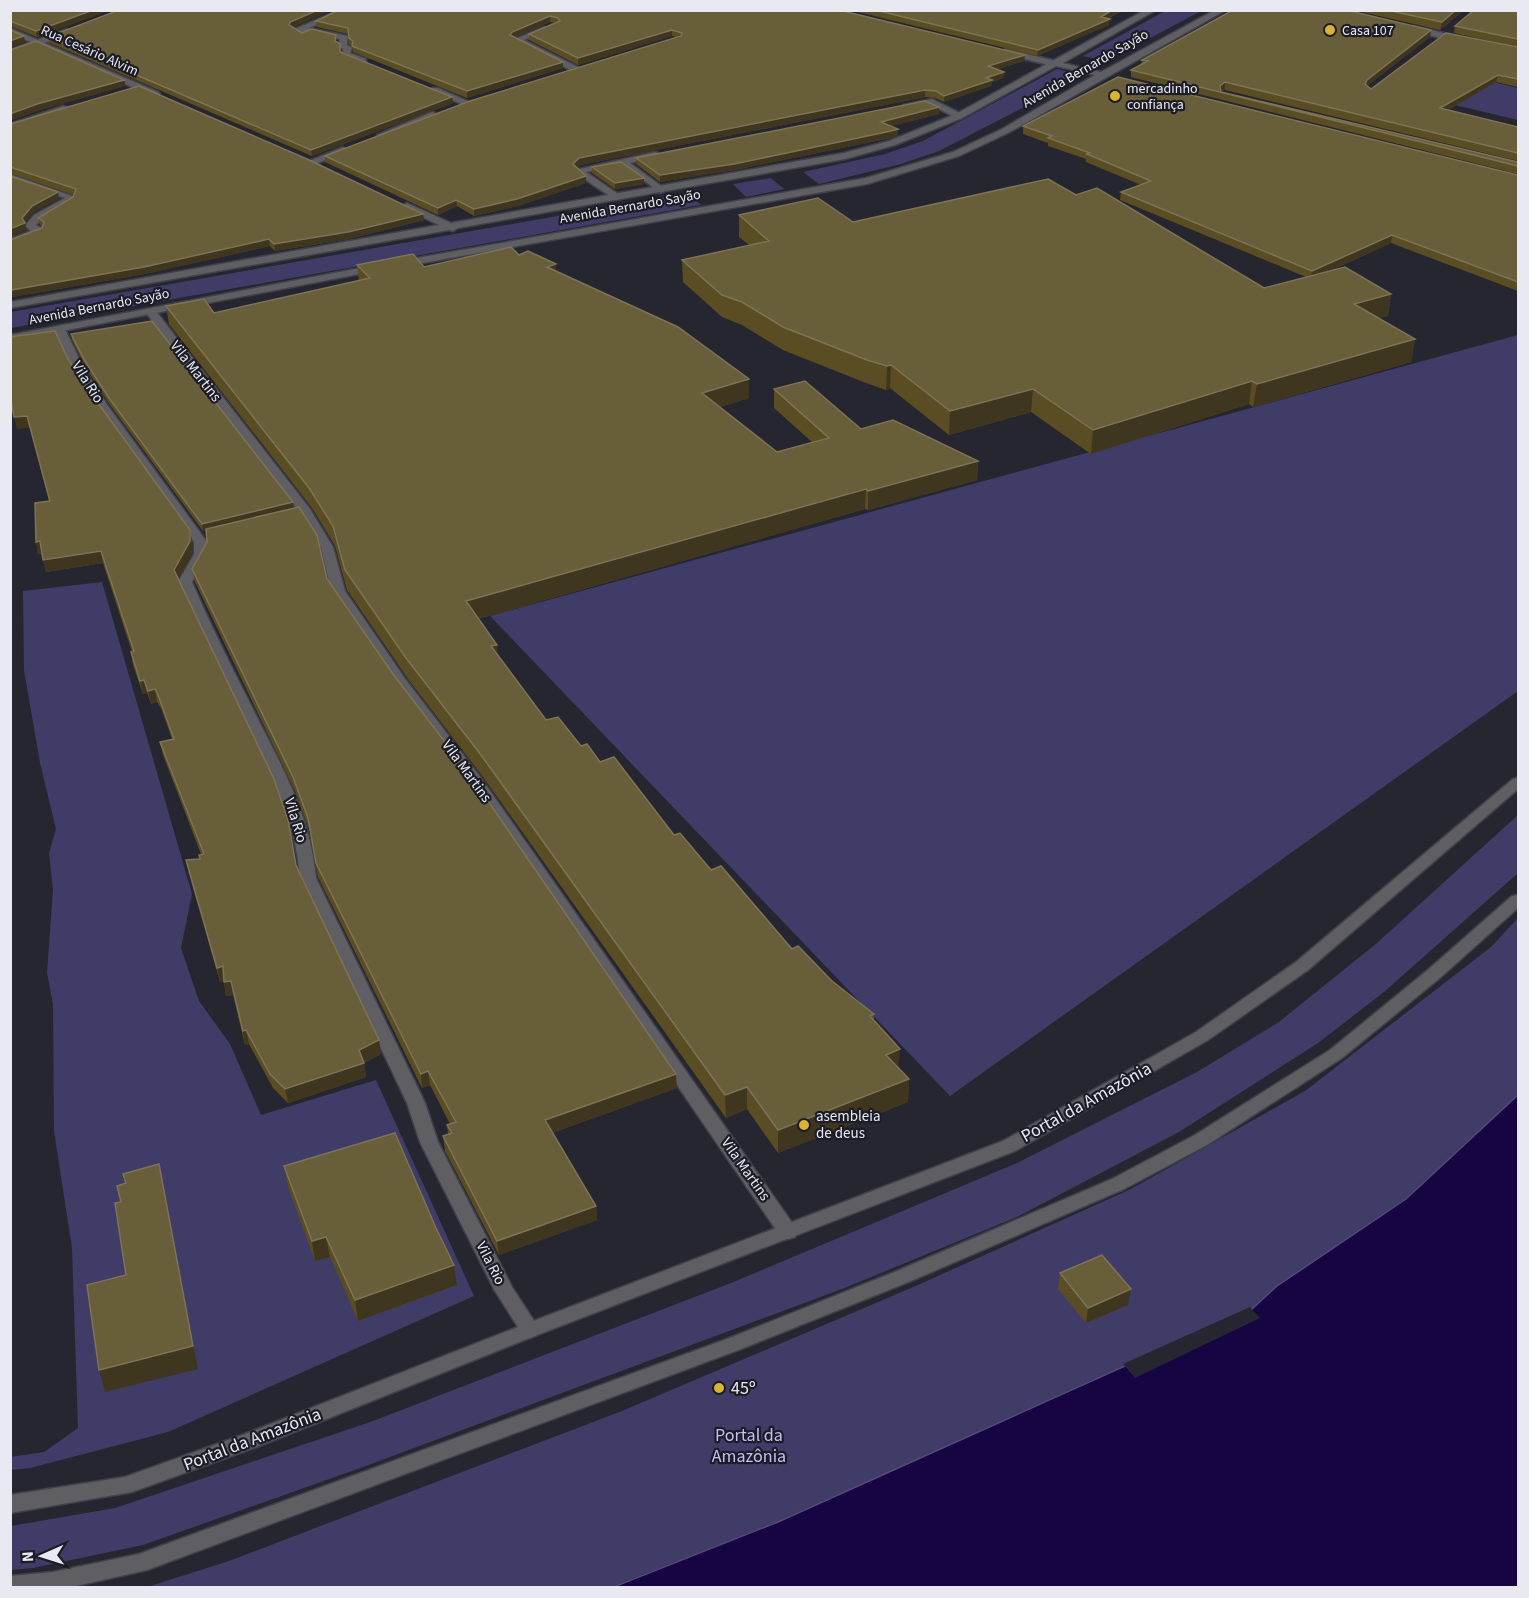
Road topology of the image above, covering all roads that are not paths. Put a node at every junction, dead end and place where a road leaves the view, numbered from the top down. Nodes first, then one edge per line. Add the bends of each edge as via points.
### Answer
1 (349, 10) edge
2 (1152, 10) edge
3 (1222, 10) edge
4 (554, 26) edge
5 (1398, 26) edge
6 (10, 30) edge
7 (73, 30) edge
8 (1451, 30) dead end
9 (1443, 36) junction
10 (40, 42) junction
11 (1475, 42) edge
12 (1434, 43) edge
13 (996, 50) edge
14 (10, 53) edge
15 (1065, 57) junction
16 (1053, 63) junction
17 (377, 67) edge
18 (588, 67) edge
19 (577, 70) junction
20 (1123, 71) dead end
21 (566, 73) edge
22 (1113, 73) junction
23 (1102, 75) junction
24 (141, 87) junction
25 (427, 87) edge
26 (119, 93) edge
27 (162, 97) edge
28 (478, 99) edge
29 (467, 103) junction
30 (75, 106) edge
31 (892, 109) edge
32 (959, 116) junction
33 (10, 127) edge
34 (373, 138) edge
35 (353, 146) edge
36 (664, 154) edge
37 (301, 158) edge
38 (312, 162) junction
39 (626, 165) edge
40 (322, 167) edge
41 (785, 168) junction
42 (794, 176) dead end
43 (10, 177) edge
44 (803, 183) dead end
45 (661, 190) junction
46 (812, 190) junction
47 (718, 193) junction
48 (619, 198) junction
49 (393, 200) edge
50 (453, 228) junction
51 (10, 243) edge
52 (13, 303) edge
53 (151, 312) junction
54 (59, 330) junction
55 (10, 338) edge
56 (1518, 783) edge
57 (1518, 900) edge
58 (788, 1232) junction
59 (530, 1330) junction
60 (10, 1504) edge
61 (10, 1586) edge

1 - 17 street via 296,30 345,38 345,54
2 - 15 street, Avenida Bernardo Sayão
3 - 22 street, Avenida Bernardo Sayão
4 - 19 street via 517,40
5 - 9 street
6 - 10 street, Rua Cesário Alvim
7 - 10 street
8 - 9 street
9 - 11 street
9 - 12 street
10 - 14 street
10 - 24 street, Rua Cesário Alvim
13 - 16 street
15 - 16 street, Avenida Bernardo Sayão
15 - 22 street
16 - 23 street
16 - 32 street, Avenida Bernardo Sayão
18 - 19 street
19 - 21 street
20 - 22 street
22 - 23 street
23 - 46 street, Avenida Bernardo Sayão via 1005,131 956,154 867,181
24 - 26 street
24 - 27 street, Rua Cesário Alvim
25 - 29 street
28 - 29 street
29 - 34 street
30 - 33 street
31 - 32 street via 932,102
32 - 41 street, Avenida Bernardo Sayão via 892,143
35 - 38 street
36 - 48 street via 580,170
37 - 38 street
38 - 40 street
39 - 45 street
41 - 42 street
41 - 47 street, Avenida Bernardo Sayão
43 - 51 street via 69,197 35,219 30,226 39,231
44 - 46 street
45 - 47 street, Avenida Bernardo Sayão
45 - 48 street, Avenida Bernardo Sayão
46 - 47 street, Avenida Bernardo Sayão
47 - 53 street, Avenida Bernardo Sayão via 477,249
48 - 50 street, Avenida Bernardo Sayão
49 - 50 street
50 - 52 street, Avenida Bernardo Sayão
53 - 54 street, Avenida Bernardo Sayão
53 - 58 street, Vila Martins via 327,547 338,591 401,683 476,781
54 - 55 street, Avenida Bernardo Sayão
54 - 59 street, Vila Rio via 103,407 189,526 206,537 185,582 292,802 308,878 416,1103 429,1142 505,1291
56 - 58 street, Portal da Amazônia via 1302,966 1202,1036 1009,1146
57 - 61 street via 1336,1054 1201,1140 1118,1184 734,1344 139,1563
58 - 59 street, Portal da Amazônia
59 - 60 street, Portal da Amazônia via 125,1486

